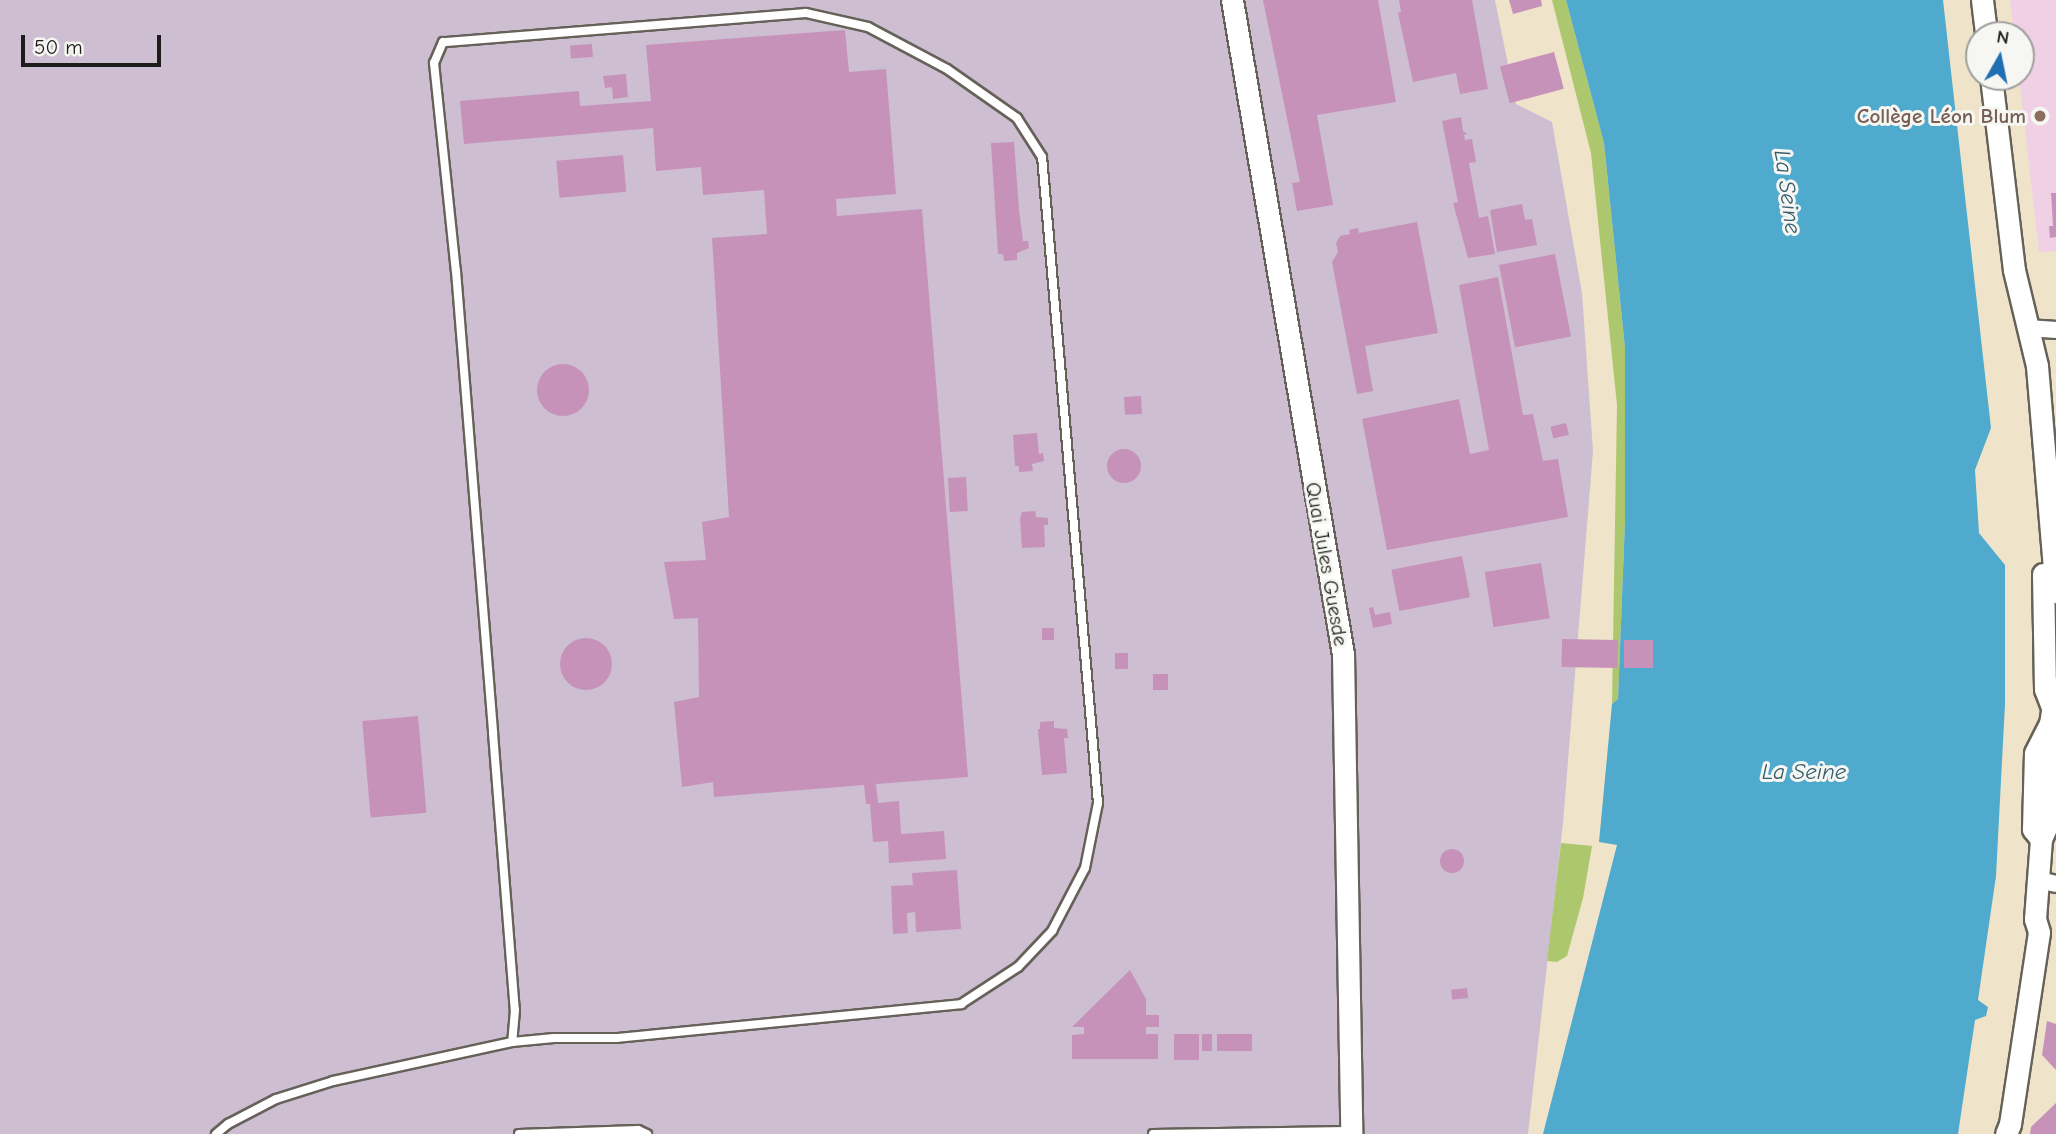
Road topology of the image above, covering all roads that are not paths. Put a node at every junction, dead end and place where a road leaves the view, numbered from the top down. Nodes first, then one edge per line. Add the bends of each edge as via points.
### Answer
1 (1231, 0) edge
2 (1982, 0) edge
3 (1994, 0) edge
4 (1984, 21) edge
5 (1996, 21) edge
6 (1993, 91) edge
7 (2004, 91) edge
8 (2026, 317) junction
9 (2056, 330) edge
10 (2031, 352) junction
11 (2054, 527) edge
12 (2056, 592) edge
13 (2053, 711) edge
14 (2047, 882) edge
15 (2035, 919) junction
16 (512, 1042) junction
17 (1351, 1132) edge
18 (216, 1134) edge
19 (519, 1134) edge
20 (647, 1134) edge
21 (1153, 1134) edge
22 (2000, 1134) edge
23 (2006, 1134) edge

1 - 17 main road, Quai Jules Guesde via 1343,654
2 - 4 main road
3 - 5 main road
6 - 8 main road via 2014,271
7 - 8 main road via 2025,267
8 - 9 street
8 - 10 main road
10 - 11 main road via 2037,366
10 - 13 main road via 2026,366 2041,531 2045,689
11 - 12 main road
13 - 14 main road via 2035,753 2033,829 2041,839
14 - 15 main road
15 - 22 main road via 2028,929 2019,981
15 - 23 main road via 2039,932
16 - 16 lane via 617,1038 961,1004 1018,968 1052,931 1085,868 1098,803 1042,157 1017,118 947,69 868,27 806,13 443,42 434,63 456,271 497,775 515,1010
16 - 18 lane via 333,1081 276,1099
17 - 21 lane
19 - 20 lane via 638,1130

